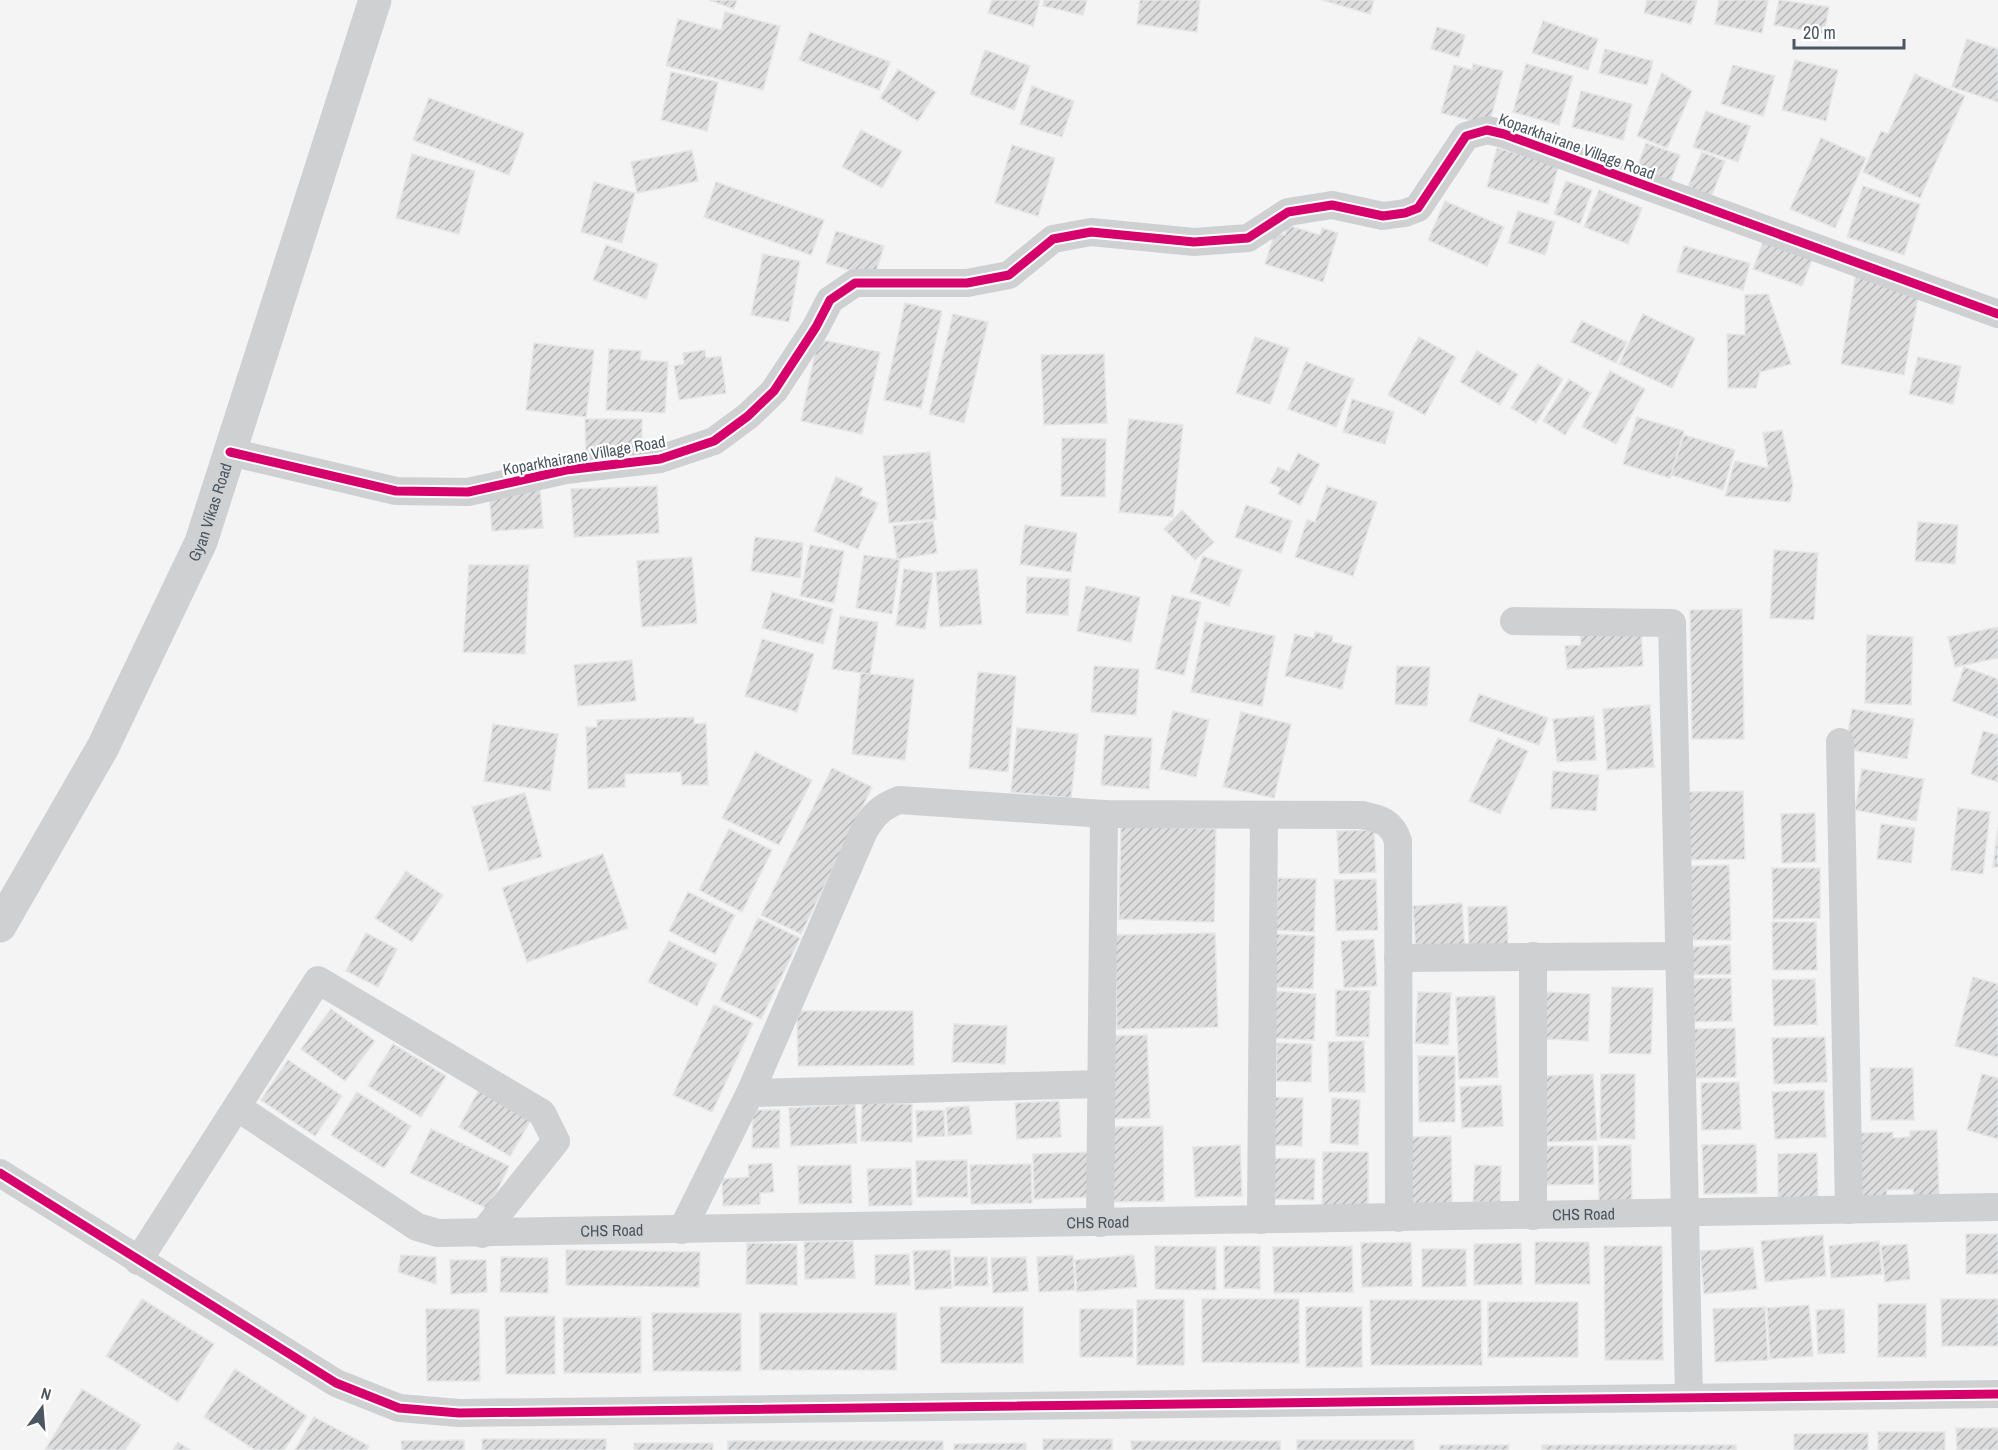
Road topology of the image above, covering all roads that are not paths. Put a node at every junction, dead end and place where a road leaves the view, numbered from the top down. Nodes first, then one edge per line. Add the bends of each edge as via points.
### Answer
1 (375, 0) edge
2 (1998, 314) edge
3 (230, 452) junction
4 (1514, 621) dead end
5 (1840, 742) dead end
6 (1104, 814) junction
7 (1264, 816) junction
8 (0, 926) edge
9 (1680, 956) junction
10 (1533, 957) junction
11 (1398, 958) junction
12 (1101, 1084) junction
13 (750, 1093) junction
14 (237, 1107) junction
15 (0, 1173) edge
16 (1998, 1208) edge
17 (1849, 1210) junction
18 (1686, 1213) junction
19 (1533, 1216) junction
20 (1399, 1218) junction
21 (1261, 1220) junction
22 (1100, 1223) junction
23 (681, 1230) junction
24 (482, 1234) junction
25 (138, 1261) junction
26 (1998, 1394) edge
27 (1689, 1398) junction

1 - 3 street, Gyan Vikas Road
2 - 3 street, Koparkhairane Village Road via 1487,130 1466,136 1418,208 1405,213 1383,216 1332,205 1288,212 1248,238 1194,242 1092,232 1053,239 1009,275 968,284 855,283 830,300 774,391 748,416 714,441 660,459 566,470 468,492 396,491
3 - 8 street, Gyan Vikas Road via 201,542 103,747
4 - 9 street via 1672,623
5 - 17 street
6 - 7 street
6 - 12 street
6 - 13 street via 899,800 884,806 864,831
7 - 11 street via 1362,815 1382,819 1394,828 1398,841
7 - 21 street
9 - 10 street
9 - 18 street
10 - 11 street
10 - 19 street
11 - 20 street
12 - 13 street
12 - 22 street
13 - 23 street
14 - 24 street, CHS Road via 417,1227 438,1233
14 - 24 street via 318,980 542,1113 556,1141
14 - 25 street
15 - 25 street
16 - 17 street, CHS Road
17 - 18 street, CHS Road
18 - 19 street, CHS Road
18 - 27 street
19 - 20 street, CHS Road
20 - 21 street, CHS Road
21 - 22 street, CHS Road
22 - 23 street, CHS Road
23 - 24 street, CHS Road
25 - 27 street via 336,1383 399,1408 459,1413
26 - 27 street

